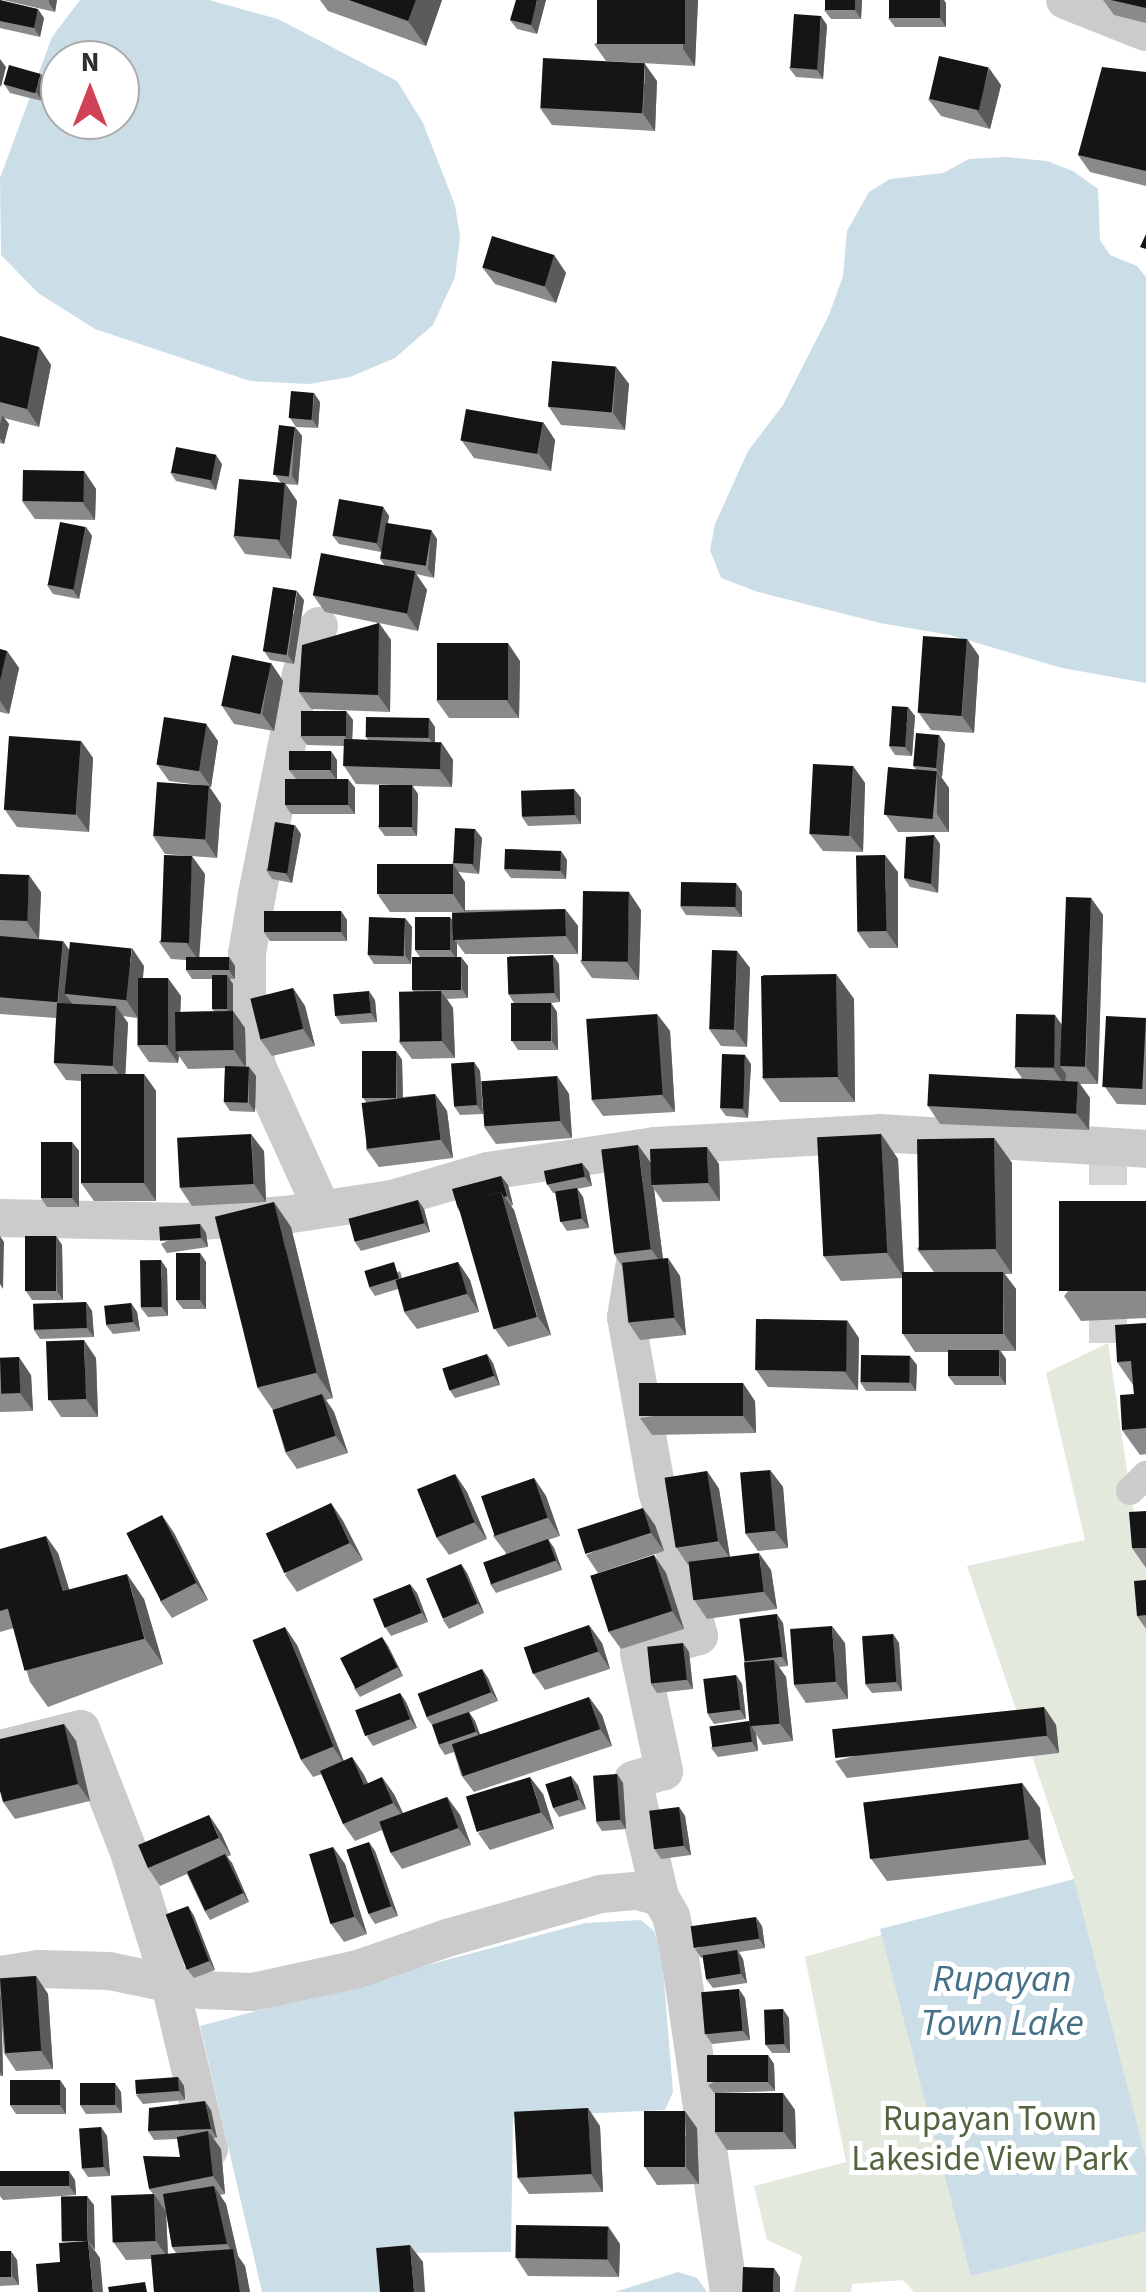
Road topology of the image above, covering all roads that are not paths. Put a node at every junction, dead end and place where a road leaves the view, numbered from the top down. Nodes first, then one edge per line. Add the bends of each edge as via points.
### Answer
1 (1066, 0) edge
2 (1146, 32) edge
3 (319, 626) dead end
4 (655, 1146) junction
5 (1146, 1148) edge
6 (648, 1184) edge
7 (322, 1209) junction
8 (0, 1218) edge
9 (642, 1222) edge
10 (0, 1748) edge
11 (660, 1897) junction
12 (0, 1976) edge
13 (170, 1984) junction
14 (216, 2182) edge
15 (729, 2292) edge

1 - 2 street
3 - 7 street via 301,674 267,842 247,954 247,1005 257,1066
4 - 5 street via 878,1132
4 - 6 street
4 - 7 street via 488,1171
7 - 8 street via 187,1222
9 - 11 street via 626,1316 658,1491 698,1636 639,1653 664,1772 633,1780
10 - 13 street via 80,1730 129,1852
11 - 13 street via 600,1894 358,1969 252,1992
11 - 15 street via 679,1950
12 - 13 street via 40,1969 110,1971
13 - 14 street

